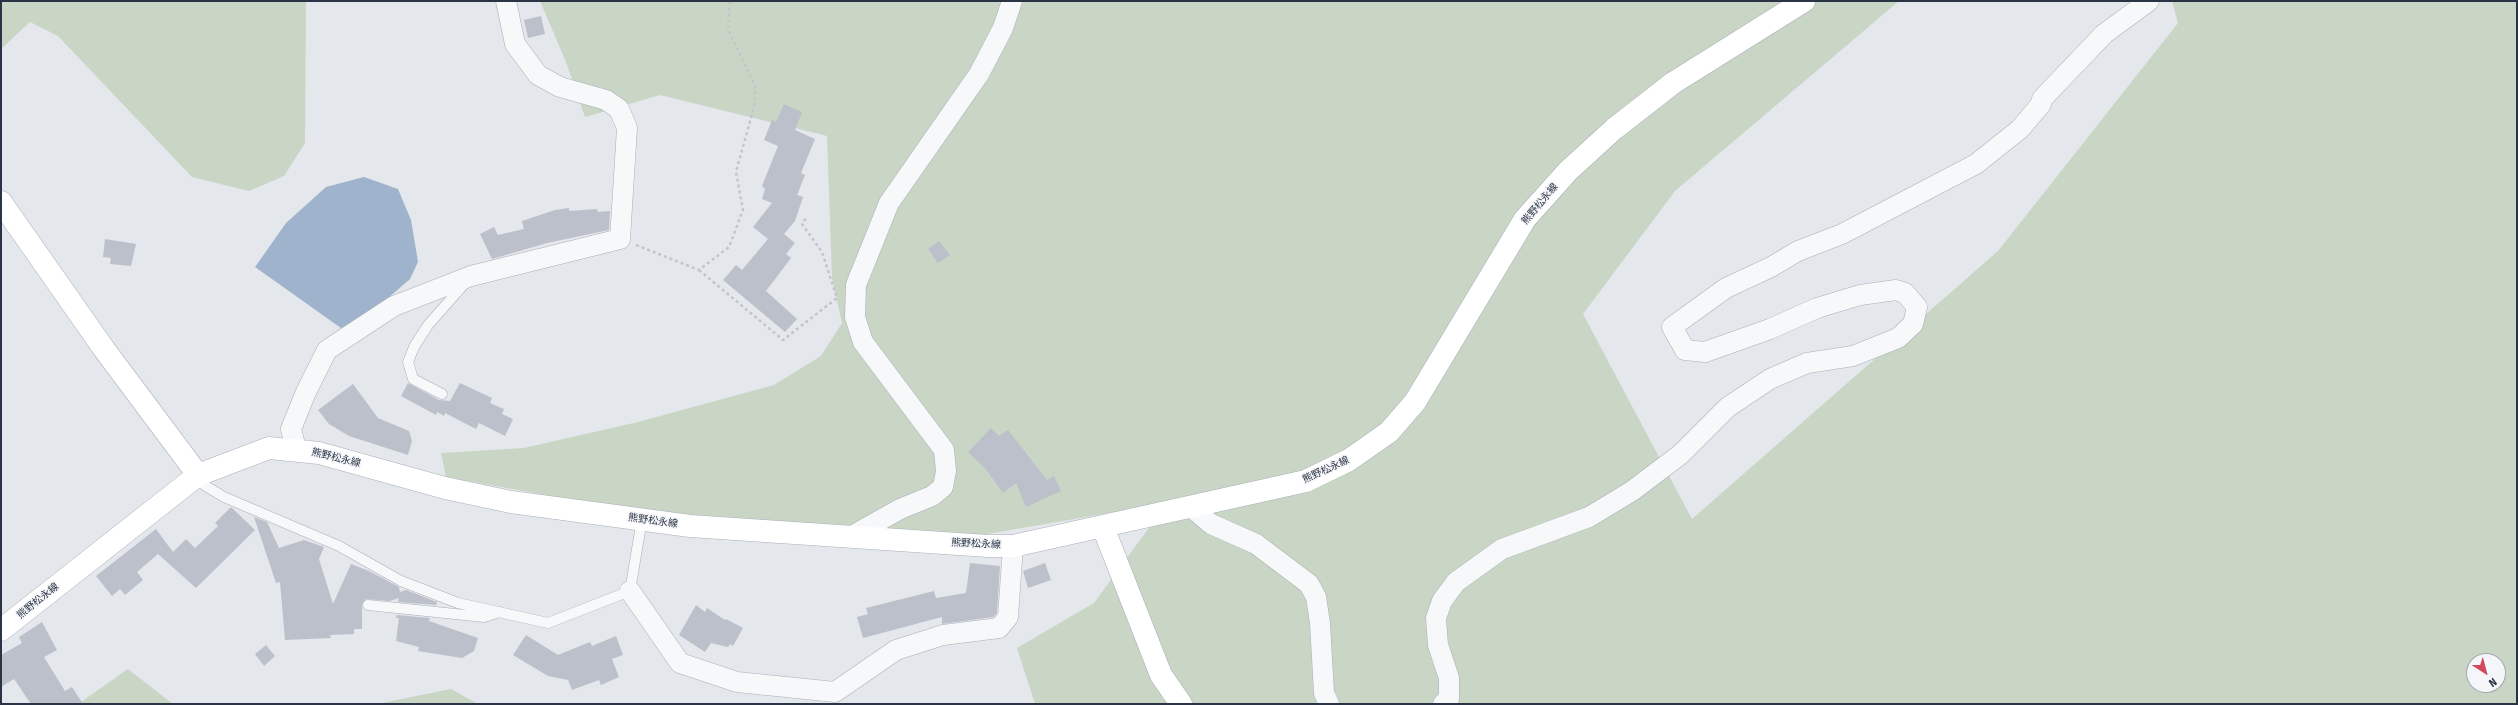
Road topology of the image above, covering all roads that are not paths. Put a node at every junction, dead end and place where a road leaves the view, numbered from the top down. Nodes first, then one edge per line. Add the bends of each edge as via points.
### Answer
1 (506, 1) edge
2 (1012, 1) edge
3 (1804, 1) edge
4 (2149, 1) edge
5 (1, 202) edge
6 (471, 276) junction
7 (442, 394) dead end
8 (296, 449) junction
9 (198, 475) junction
10 (1191, 507) junction
11 (642, 519) junction
12 (1102, 527) junction
13 (852, 536) junction
14 (1013, 546) junction
15 (630, 591) junction
16 (368, 605) dead end
17 (500, 612) junction
18 (1, 630) edge
19 (832, 698) edge
20 (1181, 704) edge
21 (1329, 704) edge
22 (1443, 704) edge

1 - 6 street via 515,44 538,74 560,87 606,100 619,109 626,128 620,239
2 - 13 street via 1003,28 979,74 889,203 856,285 855,317 863,342 944,450 946,471 943,487 932,496 900,509
3 - 10 main road, 熊野松永線 via 1673,83 1614,129 1568,171 1525,219 1415,402 1389,432 1349,460 1306,480
4 - 22 street via 2104,34 2042,99 2041,104 2020,129 1976,164 1842,234 1798,251 1726,288 1672,327 1684,350 1705,352 1770,329 1817,308 1860,295 1896,290 1905,293 1917,307 1913,324 1898,338 1853,356 1807,362 1770,379 1728,407 1681,454 1632,491 1589,517 1502,549 1456,582 1442,601 1436,618 1438,645 1449,678 1450,699
5 - 9 main road via 104,349
6 - 7 lane via 428,325 408,362 413,379
6 - 8 street via 394,306 327,350 291,429
8 - 9 main road, 熊野松永線 via 269,448
8 - 11 main road, 熊野松永線 via 445,488 511,502
9 - 17 lane via 204,485 224,497 339,546 401,581 458,603
9 - 18 main road, 熊野松永線
10 - 12 main road, 熊野松永線
10 - 21 street via 1211,524 1256,544 1309,584 1316,597 1324,693
11 - 13 main road, 熊野松永線 via 690,526
11 - 15 lane
12 - 14 main road, 熊野松永線
12 - 20 main road via 1161,675
13 - 14 main road, 熊野松永線
14 - 19 street via 1008,617 999,628 943,635 896,650
15 - 17 lane via 548,623
15 - 19 street via 680,663 737,682
16 - 17 lane via 484,617

